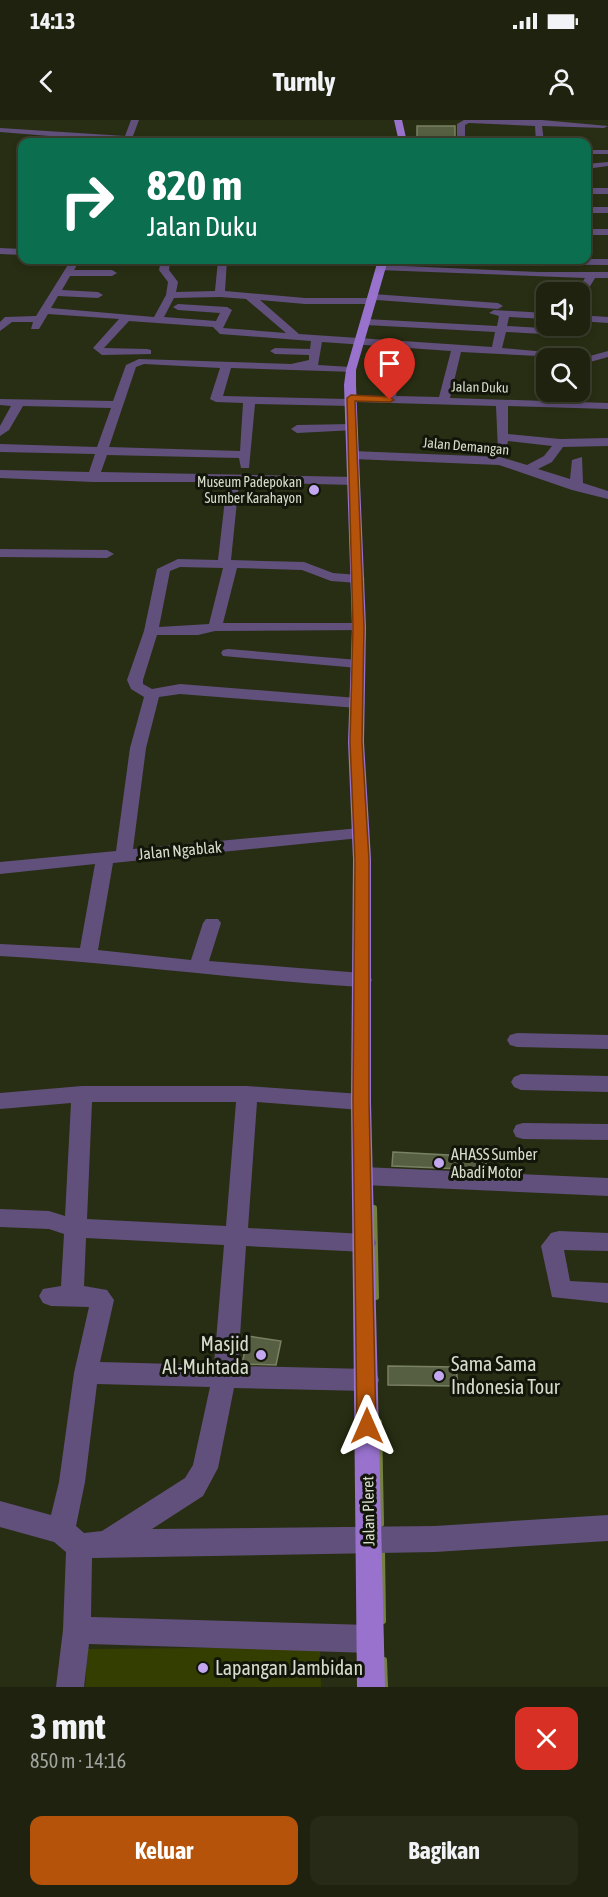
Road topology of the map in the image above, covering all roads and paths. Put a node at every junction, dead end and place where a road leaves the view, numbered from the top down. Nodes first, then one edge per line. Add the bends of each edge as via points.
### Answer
1 (135, 120) edge
2 (398, 120) edge
3 (508, 122) edge
4 (539, 122) edge
5 (575, 123) edge
6 (604, 127) edge
7 (0, 130) edge
8 (472, 134) dead end
9 (529, 136) dead end
10 (551, 137) dead end
11 (93, 138) edge
12 (129, 138) edge
13 (402, 138) edge
14 (461, 138) edge
15 (537, 138) edge
16 (541, 138) edge
17 (546, 138) edge
18 (582, 138) dead end
19 (591, 152) edge
20 (608, 152) edge
21 (608, 164) edge
22 (591, 167) edge
23 (591, 190) edge
24 (608, 191) edge
25 (591, 210) edge
26 (608, 210) edge
27 (591, 232) edge
28 (608, 232) edge
29 (0, 251) edge
30 (18, 252) edge
31 (591, 262) edge
32 (608, 262) edge
33 (73, 264) edge
34 (165, 264) edge
35 (223, 264) edge
36 (382, 264) edge
37 (412, 264) edge
38 (407, 269) junction
39 (592, 275) junction
40 (608, 275) edge
41 (64, 278) junction
42 (588, 282) edge
43 (470, 288) junction
44 (103, 289) junction
45 (55, 293) junction
46 (220, 294) junction
47 (171, 295) junction
48 (236, 296) junction
49 (372, 299) junction
50 (181, 310) dead end
51 (502, 310) junction
52 (536, 315) edge
53 (126, 318) junction
54 (40, 319) junction
55 (158, 319) junction
56 (590, 319) edge
57 (608, 320) edge
58 (219, 324) junction
59 (0, 328) edge
60 (501, 329) junction
61 (363, 330) junction
62 (536, 330) edge
63 (295, 335) junction
64 (317, 336) junction
65 (457, 348) junction
66 (275, 351) dead end
67 (496, 351) junction
68 (315, 352) junction
69 (147, 353) junction
70 (536, 354) edge
71 (608, 354) edge
72 (590, 359) edge
73 (396, 366) dead end
74 (226, 367) junction
75 (291, 369) junction
76 (351, 370) junction
77 (255, 388) junction
78 (390, 400) junction
79 (351, 401) junction
80 (444, 401) junction
81 (0, 402) edge
82 (19, 402) junction
83 (502, 402) junction
84 (116, 405) junction
85 (608, 406) edge
86 (351, 428) junction
87 (297, 429) dead end
88 (0, 432) edge
89 (503, 437) junction
90 (608, 442) edge
91 (560, 443) junction
92 (0, 448) edge
93 (101, 452) junction
94 (353, 454) junction
95 (246, 455) junction
96 (578, 460) dead end
97 (500, 461) junction
98 (529, 469) junction
99 (0, 474) edge
100 (93, 478) junction
101 (238, 480) junction
102 (354, 481) junction
103 (576, 487) junction
104 (608, 495) edge
105 (0, 553) edge
106 (107, 554) dead end
107 (227, 564) junction
108 (358, 579) junction
109 (215, 627) junction
110 (359, 627) junction
111 (151, 631) junction
112 (228, 653) dead end
113 (358, 664) junction
114 (152, 695) junction
115 (357, 703) junction
116 (360, 833) junction
117 (124, 855) junction
118 (105, 858) junction
119 (0, 868) edge
120 (212, 923) dead end
121 (0, 950) edge
122 (88, 955) junction
123 (198, 966) junction
124 (354, 980) junction
125 (517, 1040) dead end
126 (608, 1042) edge
127 (521, 1082) dead end
128 (608, 1084) edge
129 (82, 1094) junction
130 (247, 1094) junction
131 (0, 1101) edge
132 (351, 1102) junction
133 (523, 1131) dead end
134 (608, 1132) edge
135 (363, 1176) junction
136 (608, 1187) edge
137 (0, 1218) edge
138 (75, 1228) junction
139 (238, 1235) junction
140 (356, 1242) junction
141 (608, 1242) edge
142 (608, 1293) edge
143 (86, 1373) junction
144 (225, 1375) junction
145 (356, 1379) junction
146 (0, 1514) edge
147 (608, 1527) edge
148 (71, 1539) junction
149 (361, 1541) junction
150 (107, 1544) junction
151 (76, 1630) junction
152 (370, 1639) junction
153 (70, 1687) edge
154 (371, 1687) edge

1 - 12 street
2 - 13 main road
3 - 4 street
3 - 14 street via 464,122
4 - 5 street
4 - 16 street
5 - 6 street
5 - 18 street
7 - 11 street
8 - 14 street
9 - 15 street
10 - 17 street
19 - 20 street
21 - 22 street
23 - 24 street
25 - 26 street
27 - 28 street
29 - 30 street
31 - 32 street
33 - 41 street
34 - 47 street via 164,270 173,282
35 - 46 street
36 - 38 street
36 - 49 main road, Jalan Pleret
37 - 38 street
38 - 43 street
39 - 40 street
39 - 42 street
39 - 43 street via 507,279
41 - 44 street
41 - 44 street via 117,269
41 - 45 street
43 - 49 street
43 - 51 street via 485,311
44 - 45 street
45 - 54 street
46 - 47 street
46 - 48 street
47 - 55 street
48 - 49 street via 305,301
48 - 63 street via 261,304
49 - 61 main road, Jalan Pleret
50 - 58 street via 227,310
51 - 52 street
51 - 60 street
53 - 54 street via 119,315
53 - 55 street
53 - 69 street via 98,350
54 - 59 street via 9,319
55 - 58 street
56 - 57 street
58 - 63 street via 216,328 220,331
60 - 61 street
60 - 62 street
60 - 67 street
61 - 64 street
61 - 65 street
61 - 76 main road, Jalan Pleret
63 - 64 street
64 - 68 street
65 - 67 street
65 - 80 street
66 - 68 street
67 - 70 street
68 - 75 street via 314,363 294,365
69 - 74 street
69 - 84 street via 128,366
71 - 72 street
73 - 78 street
74 - 77 street
74 - 77 street via 216,399
75 - 76 street
75 - 77 street
76 - 79 main road, Jalan Pleret
77 - 79 street, Jalan Duku
77 - 95 street
78 - 79 street, Jalan Duku
78 - 80 street, Jalan Duku
79 - 86 main road, Jalan Pleret
80 - 83 street, Jalan Duku
81 - 82 street
82 - 84 street
82 - 88 street
83 - 85 street, Jalan Duku
83 - 89 street
84 - 93 street
86 - 87 street
86 - 94 main road, Jalan Pleret
89 - 91 street
89 - 97 street
90 - 91 street
91 - 98 street via 548,459
92 - 93 street
93 - 95 street
93 - 100 street
94 - 97 street, Jalan Demangan
94 - 102 main road, Jalan Pleret
95 - 101 street
96 - 103 street
97 - 98 street, Jalan Demangan
98 - 103 street, Jalan Demangan
99 - 100 street
100 - 101 street
101 - 102 street
101 - 107 street
102 - 108 main road, Jalan Pleret
103 - 104 street, Jalan Demangan
105 - 106 street
107 - 108 street via 304,566 331,577
107 - 109 street
107 - 111 street via 167,566
108 - 110 main road, Jalan Pleret
109 - 110 street
109 - 111 street
110 - 113 main road, Jalan Pleret
111 - 114 street via 135,680 136,686
112 - 113 street
113 - 115 main road, Jalan Pleret
114 - 115 street via 180,689
114 - 117 street via 138,748
115 - 116 main road, Jalan Pleret
116 - 117 street, Jalan Ngablak
116 - 124 main road, Jalan Pleret
117 - 118 street, Jalan Ngablak
118 - 119 street, Jalan Ngablak
118 - 122 street
120 - 123 street
121 - 122 street
122 - 123 street
123 - 124 street
124 - 132 main road, Jalan Pleret
125 - 126 street
127 - 128 street
129 - 130 street
129 - 131 street
129 - 138 street
130 - 132 street
130 - 139 street
132 - 135 main road, Jalan Pleret
133 - 134 street
135 - 136 street
135 - 140 main road, Jalan Pleret
137 - 138 street via 49,1220
138 - 139 street
138 - 143 street via 61,1296 102,1298
139 - 140 street
139 - 144 street
140 - 145 main road, Jalan Pleret
141 - 142 street via 559,1240 552,1246 560,1290
143 - 144 street
143 - 148 street via 73,1478 65,1507
144 - 145 street
144 - 150 street via 205,1468 194,1487
145 - 149 main road, Jalan Pleret
146 - 148 street
147 - 149 street
148 - 150 street
148 - 151 street
149 - 150 street
149 - 152 main road, Jalan Pleret
151 - 152 street
151 - 153 street
152 - 154 main road, Jalan Pleret

